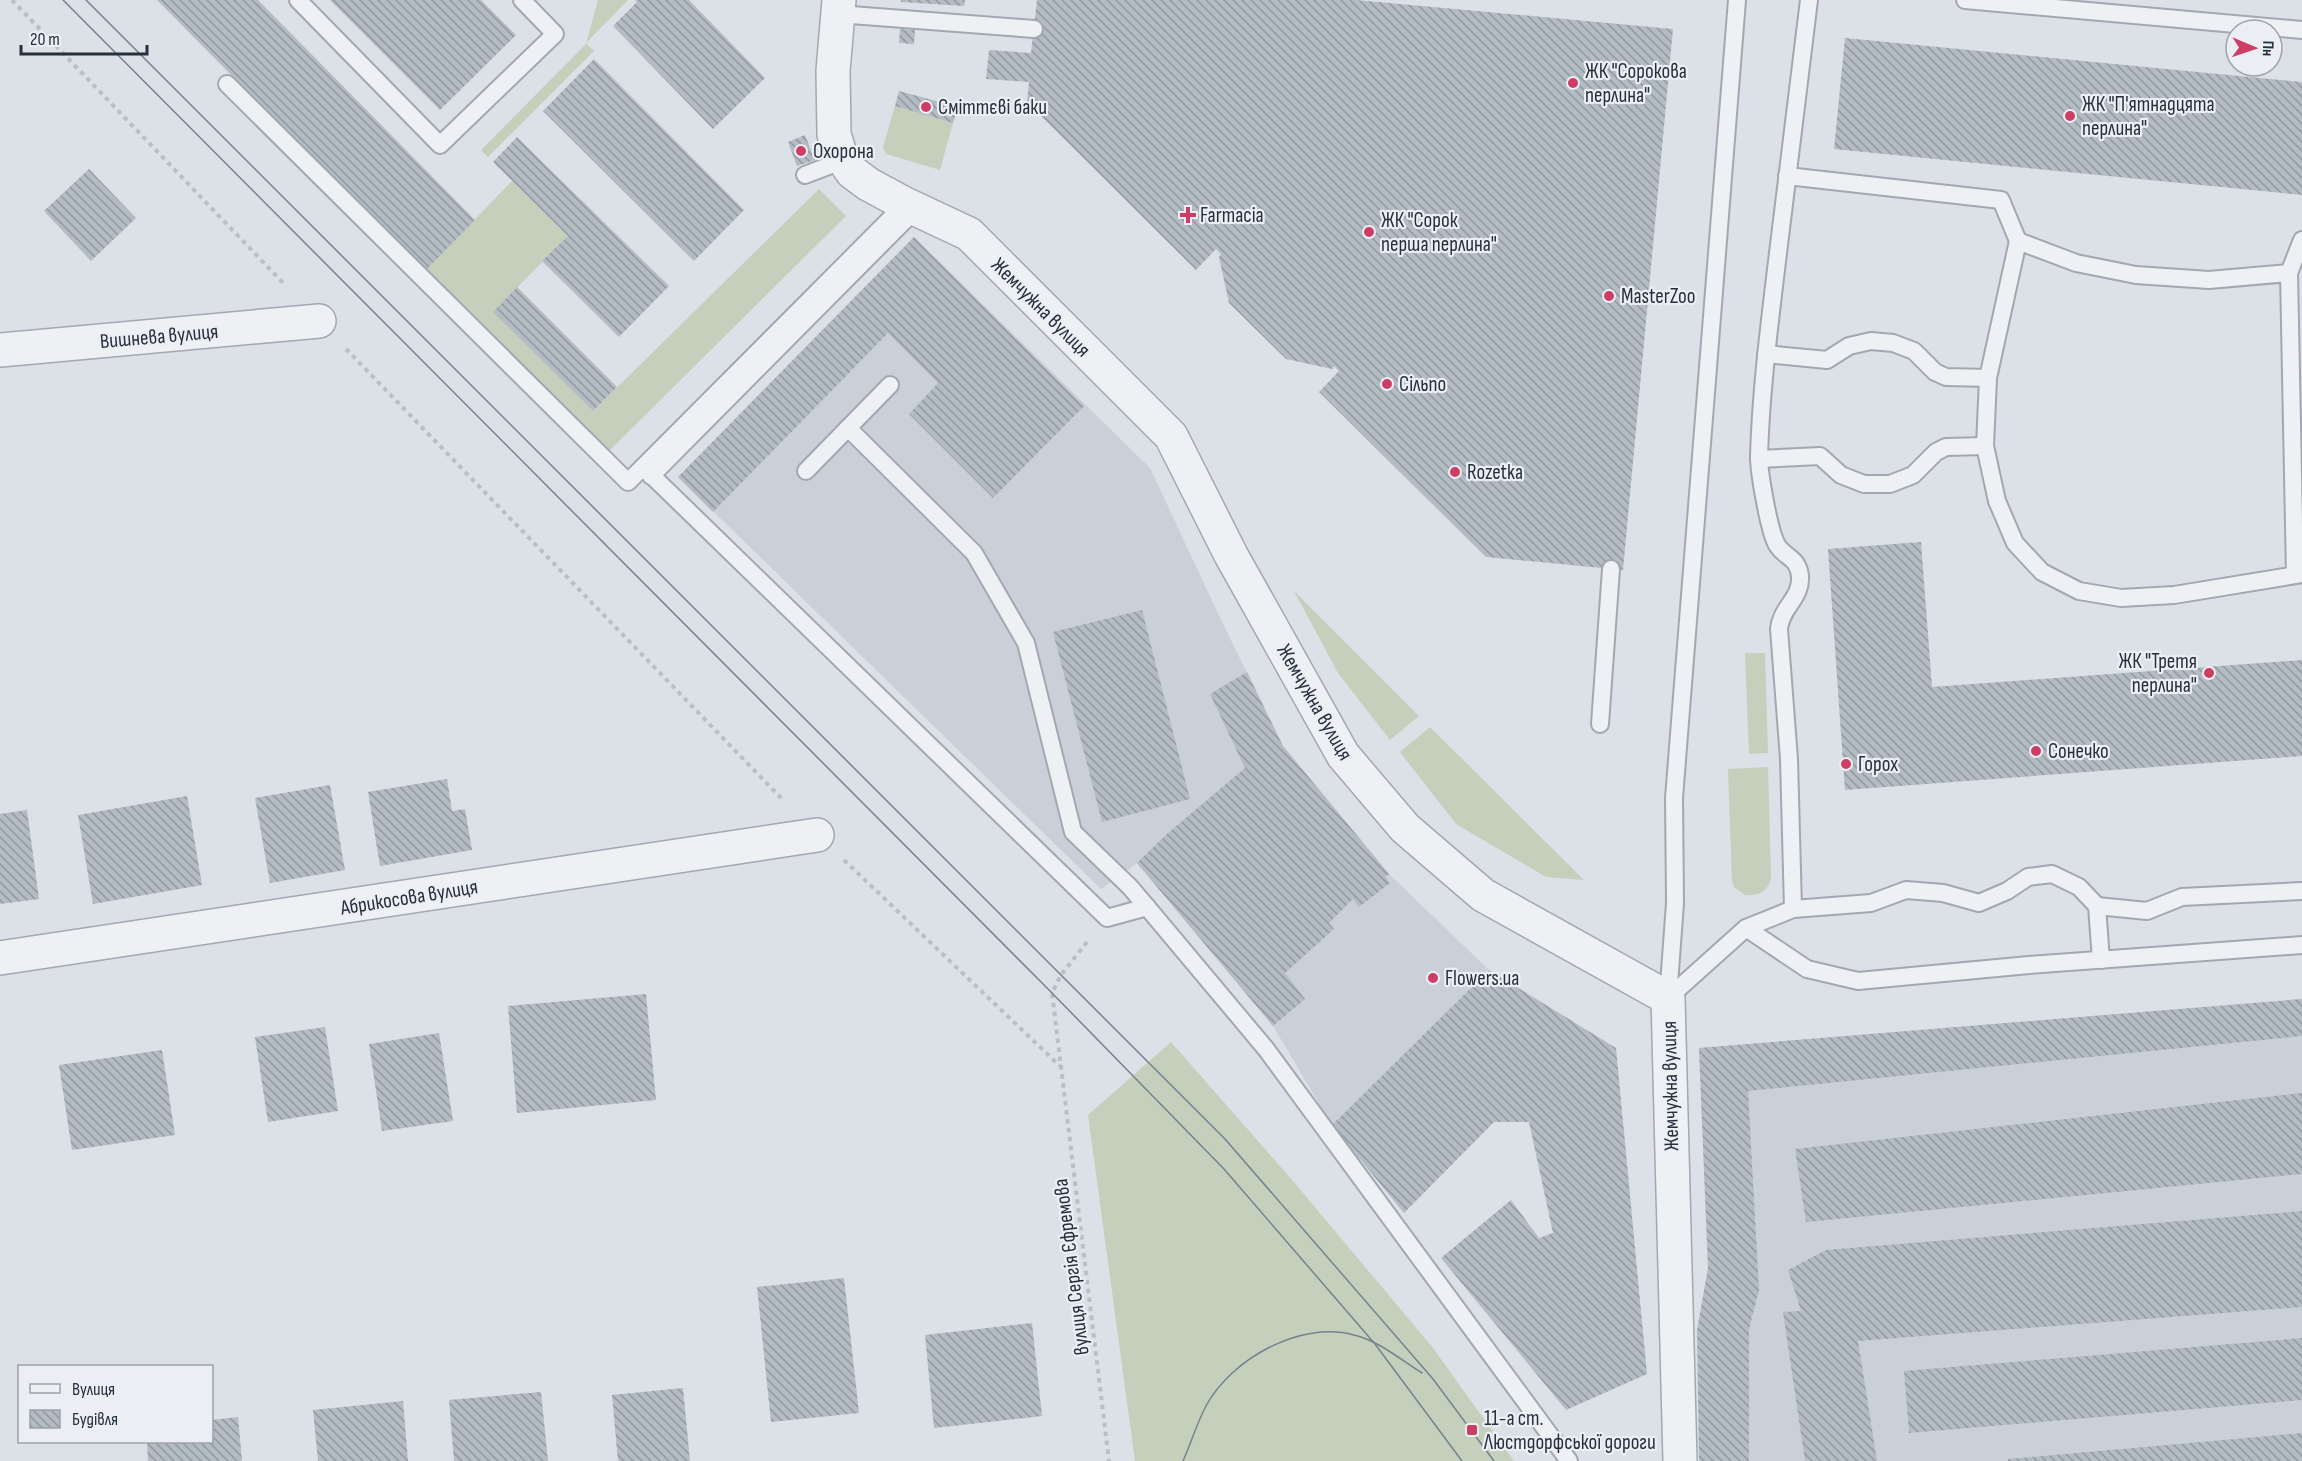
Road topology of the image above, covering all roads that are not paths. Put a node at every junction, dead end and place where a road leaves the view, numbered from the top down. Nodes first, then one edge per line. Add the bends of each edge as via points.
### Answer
1 (298, 0) edge
2 (522, 0) edge
3 (1737, 0) edge
4 (1809, 0) edge
5 (1965, 0) edge
6 (838, 7) edge
7 (1034, 29) dead end
8 (2302, 30) edge
9 (227, 84) dead end
10 (844, 160) junction
11 (805, 175) dead end
12 (1787, 176) junction
13 (910, 206) junction
14 (2302, 240) edge
15 (2018, 241) junction
16 (2289, 273) junction
17 (319, 321) road end
18 (0, 350) edge
19 (1766, 354) junction
20 (1988, 378) junction
21 (890, 385) dead end
22 (848, 428) junction
23 (1985, 446) junction
24 (1759, 459) junction
25 (647, 471) junction
26 (806, 471) dead end
27 (1611, 569) dead end
28 (2299, 574) edge
29 (1600, 724) dead end
30 (817, 836) road end
31 (2302, 891) edge
32 (2097, 906) junction
33 (1147, 907) junction
34 (1793, 909) junction
35 (1746, 928) junction
36 (2302, 945) edge
37 (0, 958) edge
38 (2101, 960) junction
39 (1668, 998) junction
40 (1569, 1461) edge
41 (1680, 1461) edge

1 - 2 lane via 440,145 555,34
3 - 39 lane via 1674,798 1676,903
4 - 12 lane
5 - 8 lane
6 - 7 lane
6 - 10 street, Жемчужна вулиця via 834,134
9 - 25 lane via 628,482
10 - 11 lane
10 - 13 street, Жемчужна вулиця via 868,184
12 - 15 lane via 2001,200
12 - 19 lane
13 - 25 lane
13 - 39 street, Жемчужна вулиця via 969,234 1170,436 1231,555 1343,755 1405,828 1483,895
14 - 16 lane
15 - 16 lane via 2076,263 2136,275 2209,280
15 - 20 lane
16 - 28 lane
17 - 18 street, Вишнева вулиця
19 - 20 lane via 1827,360 1849,346 1871,341 1893,343 1914,351 1935,372 1946,377
19 - 24 lane
20 - 23 lane
21 - 22 lane
22 - 26 lane
22 - 33 lane via 974,553 1026,643 1073,832
23 - 24 lane via 1946,447 1913,475 1890,484 1864,484 1841,475 1820,456
23 - 28 lane via 1997,501 2015,543 2042,572 2079,591 2132,598
24 - 34 lane via 1771,531 1777,545 1797,564 1800,574 1798,594 1780,619 1779,629 1789,759
25 - 33 lane via 1107,918
27 - 29 lane
30 - 37 street, Абрикосова вулиця
31 - 32 lane via 2182,897 2147,911
32 - 34 lane via 2079,887 2052,874 2028,877 1979,903 1943,893 1906,890 1872,903
32 - 38 lane
33 - 40 lane via 1266,1049
34 - 35 lane
35 - 38 lane via 1807,969 1858,981
35 - 39 lane
36 - 38 lane
39 - 41 street, Жемчужна вулиця

